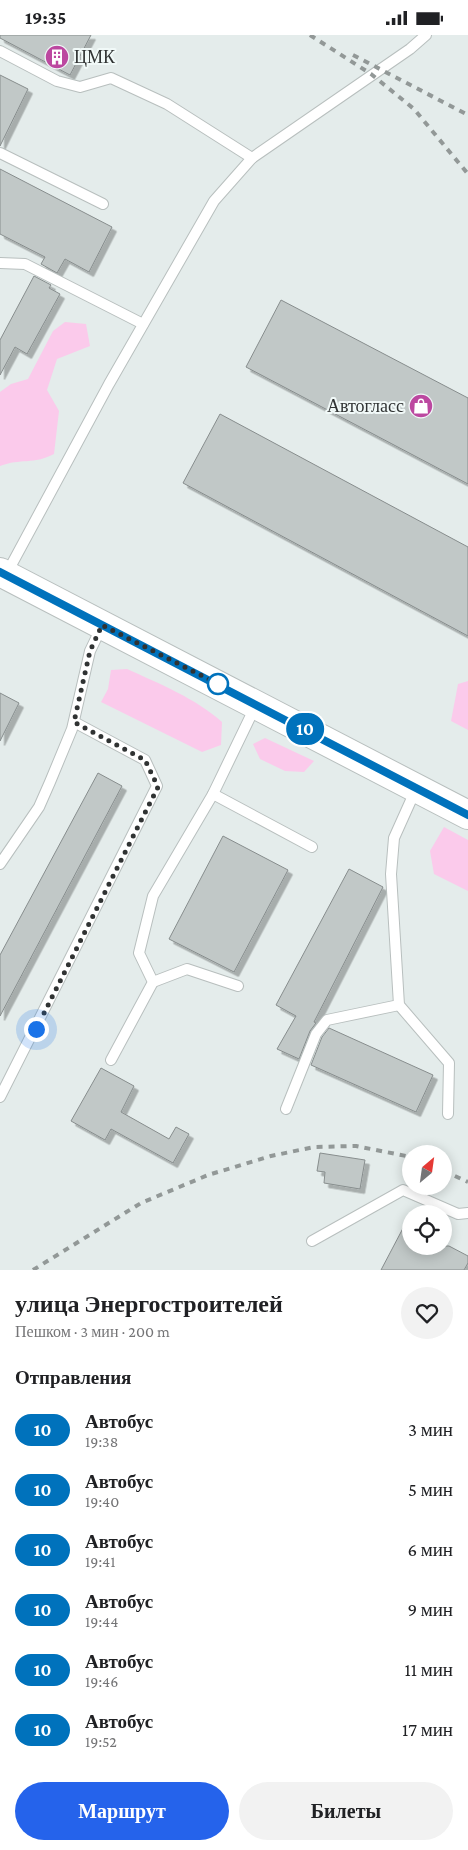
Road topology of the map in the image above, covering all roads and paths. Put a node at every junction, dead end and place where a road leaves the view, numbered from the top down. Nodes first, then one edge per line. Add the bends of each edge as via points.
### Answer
1 (426, 35) edge
2 (0, 51) edge
3 (0, 153) edge
4 (252, 158) junction
5 (103, 204) dead end
6 (0, 263) edge
7 (143, 324) junction
8 (3, 573) edge
9 (102, 625) junction
10 (257, 703) junction
11 (74, 722) junction
12 (417, 788) junction
13 (213, 794) junction
14 (468, 815) edge
15 (312, 847) dead end
16 (0, 864) edge
17 (153, 982) junction
18 (238, 986) dead end
19 (399, 1005) junction
20 (111, 1060) dead end
21 (0, 1097) edge
22 (286, 1109) dead end
23 (448, 1114) dead end
24 (468, 1213) edge
25 (312, 1241) dead end

1 - 4 lane
2 - 4 lane via 57,81 80,87 111,78 167,104
3 - 5 lane
4 - 7 lane via 214,201
6 - 7 lane via 25,265
7 - 8 lane
8 - 9 main road
9 - 10 main road
9 - 11 lane via 90,651
10 - 12 main road
10 - 13 lane
11 - 16 lane via 39,807
11 - 21 lane via 145,760 158,787
12 - 14 main road
12 - 19 lane via 394,838 391,874
13 - 15 lane
13 - 17 lane via 153,896 139,953
17 - 18 lane via 187,969
17 - 20 lane
19 - 22 lane via 326,1020 316,1034
19 - 23 lane via 449,1063
24 - 25 lane via 458,1214 403,1190

